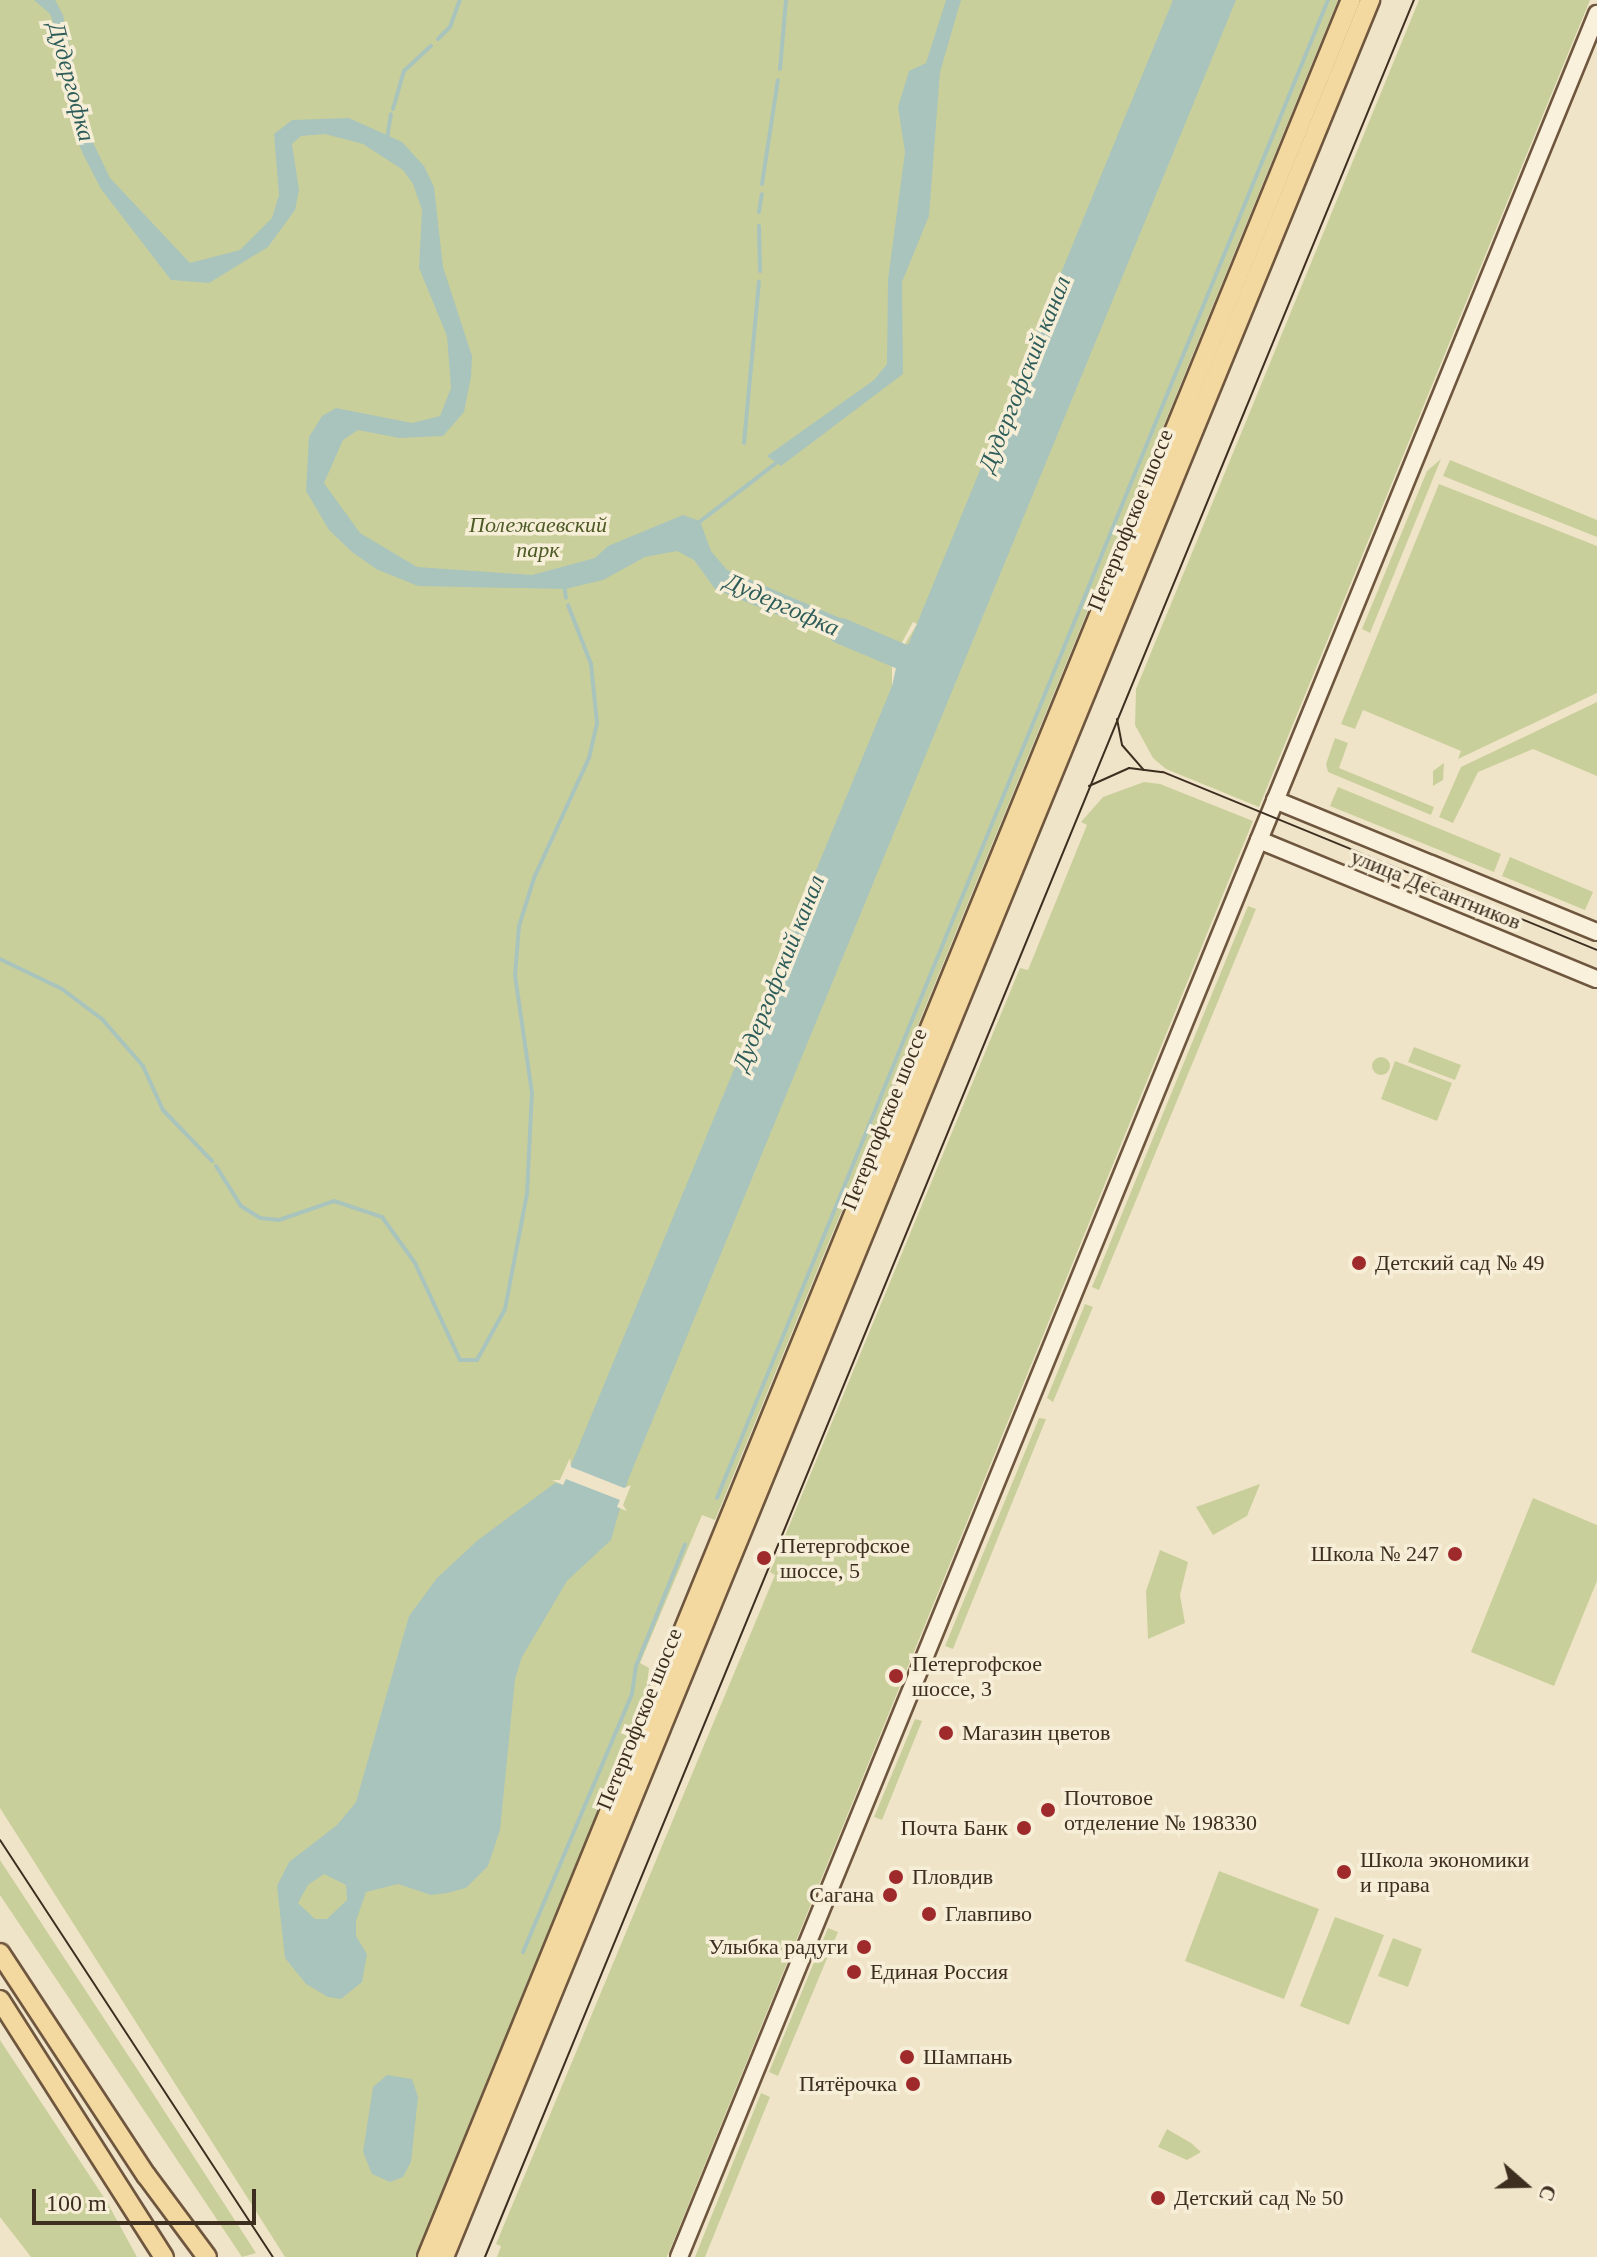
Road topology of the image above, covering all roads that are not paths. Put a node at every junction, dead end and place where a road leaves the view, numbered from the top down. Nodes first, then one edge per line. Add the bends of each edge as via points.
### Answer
1 (1351, 0) edge
2 (1370, 0) edge
3 (1597, 14) edge
4 (1275, 800) junction
5 (1259, 840) junction
6 (1597, 932) edge
7 (1597, 979) edge
8 (0, 1953) edge
9 (0, 2000) edge
10 (164, 2257) edge
11 (207, 2257) edge
12 (427, 2257) edge
13 (444, 2257) edge
14 (679, 2257) edge

1 - 12 main road, Петергофское шоссе
2 - 13 main road, Петергофское шоссе
3 - 4 street
4 - 5 street
4 - 6 street, улица Десантников
5 - 7 street, улица Десантников
5 - 14 street
8 - 11 main road via 146,2175
9 - 10 main road

